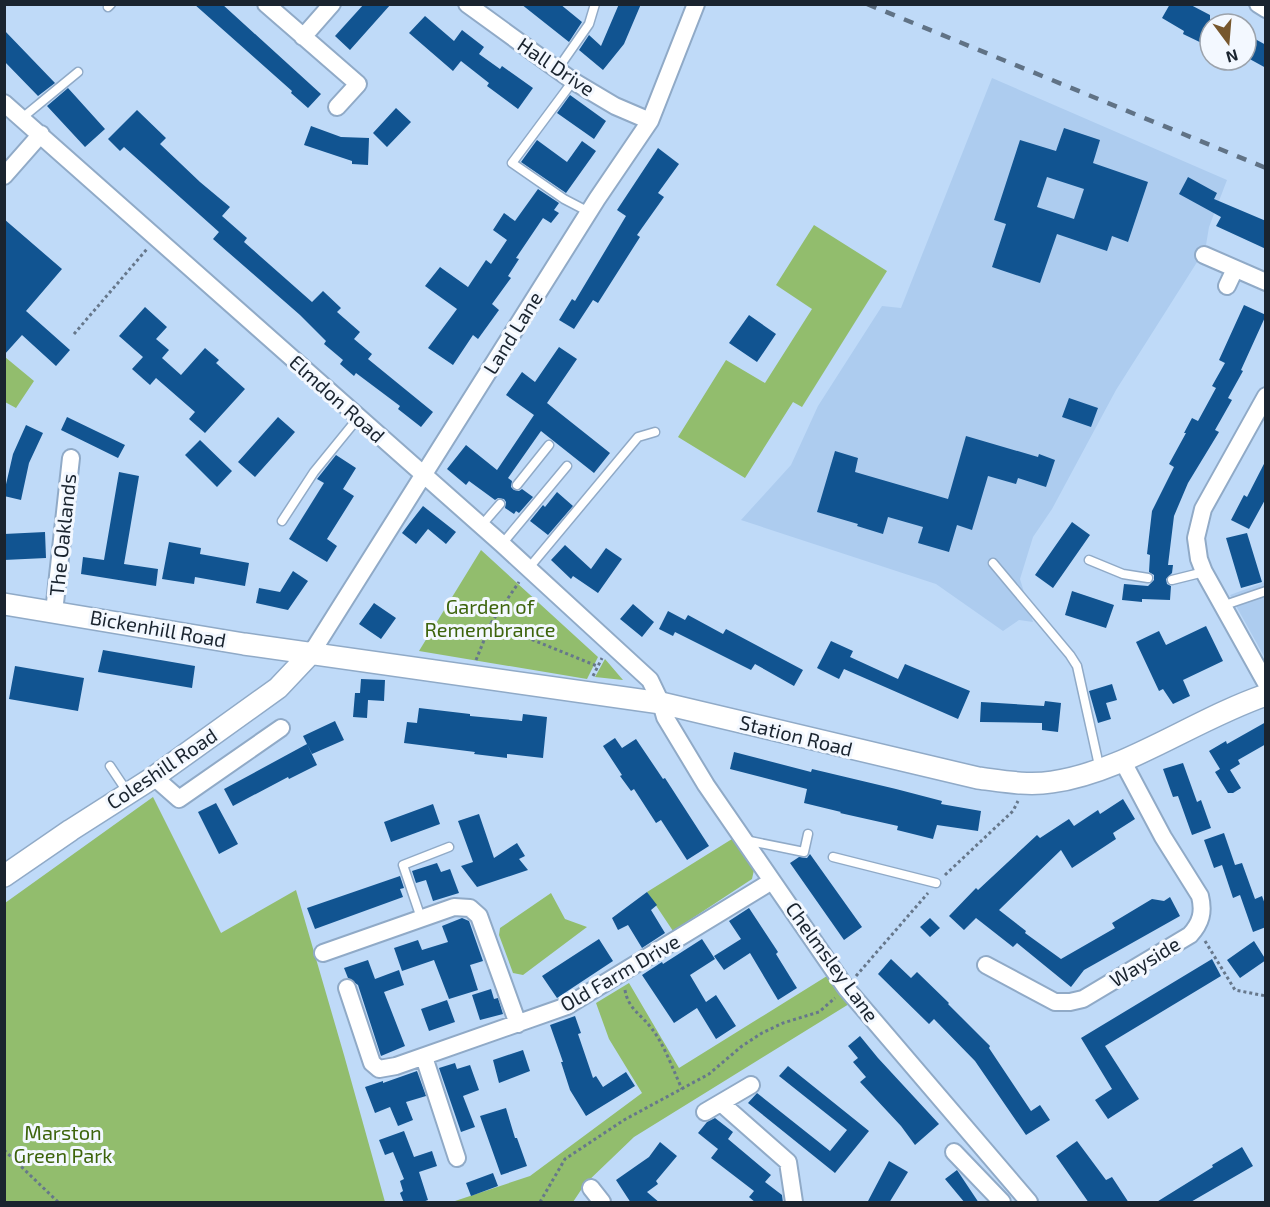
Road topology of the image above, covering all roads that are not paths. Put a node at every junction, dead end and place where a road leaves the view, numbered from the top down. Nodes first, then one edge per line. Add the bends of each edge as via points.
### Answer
1 (266, 4) edge
2 (332, 4) edge
3 (467, 4) edge
4 (595, 4) edge
5 (696, 4) edge
6 (1258, 4) edge
7 (1266, 9) edge
8 (303, 37) junction
9 (557, 70) junction
10 (78, 72) dead end
11 (573, 81) junction
12 (4, 103) edge
13 (337, 107) dead end
14 (22, 118) junction
15 (650, 121) junction
16 (40, 134) junction
17 (4, 176) edge
18 (589, 212) junction
19 (1204, 255) dead end
20 (1235, 269) junction
21 (1266, 282) edge
22 (1227, 286) dead end
23 (1266, 396) edge
24 (358, 418) junction
25 (655, 432) dead end
26 (549, 445) dead end
27 (71, 458) dead end
28 (567, 466) dead end
29 (424, 476) junction
30 (517, 485) dead end
31 (500, 504) dead end
32 (282, 521) dead end
33 (481, 526) junction
34 (502, 544) junction
35 (1089, 560) dead end
36 (993, 563) dead end
37 (1204, 572) junction
38 (524, 574) junction
39 (1148, 578) dead end
40 (1172, 580) dead end
41 (1266, 591) edge
42 (4, 604) edge
43 (1222, 606) junction
44 (54, 612) junction
45 (312, 652) junction
46 (1265, 683) edge
47 (661, 703) junction
48 (281, 728) dead end
49 (1122, 760) junction
50 (110, 766) dead end
51 (1100, 770) junction
52 (154, 777) junction
53 (129, 793) junction
54 (808, 834) dead end
55 (744, 840) junction
56 (449, 847) dead end
57 (833, 857) dead end
58 (4, 876) edge
59 (772, 880) junction
60 (936, 883) road end
61 (421, 918) junction
62 (323, 953) dead end
63 (986, 964) dead end
64 (347, 988) dead end
65 (518, 1024) junction
66 (424, 1057) junction
67 (751, 1085) dead end
68 (721, 1102) junction
69 (705, 1113) dead end
70 (954, 1152) dead end
71 (457, 1158) dead end
72 (591, 1188) dead end
73 (602, 1203) edge
74 (794, 1203) edge
75 (1002, 1203) edge
76 (1029, 1203) edge

1 - 8 street
2 - 8 street
3 - 9 street, Hall Drive
4 - 9 lane via 589,24
5 - 15 street, Land Lane
6 - 7 street
8 - 13 street via 358,84
9 - 11 street, Hall Drive
10 - 14 lane
11 - 15 street, Hall Drive
11 - 18 lane via 512,163
12 - 14 street, Elmdon Road
14 - 16 street, Elmdon Road
15 - 18 street, Land Lane
16 - 17 street
16 - 24 street, Elmdon Road
18 - 29 street, Land Lane
19 - 20 street
20 - 21 street
20 - 22 street
23 - 37 street via 1203,509 1196,538
24 - 29 street, Elmdon Road
24 - 32 lane via 314,472
25 - 38 lane via 638,437
26 - 30 lane
27 - 44 street, The Oaklands
28 - 34 lane
29 - 33 street, Elmdon Road
29 - 45 street, Land Lane
31 - 33 lane
33 - 34 street, Elmdon Road
34 - 38 street, Elmdon Road
35 - 39 lane via 1123,574
36 - 51 lane via 1077,666
37 - 40 lane
37 - 43 street
38 - 47 street, Elmdon Road via 650,680
41 - 43 lane
42 - 44 street, Bickenhill Road
43 - 46 street
44 - 45 street, Bickenhill Road
45 - 47 street, Station Road
45 - 52 street, Coleshill Road via 278,688
46 - 49 street, Station Road via 1234,706
47 - 51 street, Station Road via 978,778 1028,784 1061,781
47 - 55 street, Chelmsley Lane via 665,717
48 - 52 street via 179,799
49 - 51 street, Station Road
49 - 63 street, Wayside via 1200,896 1203,906 1197,927 1190,935 1083,999 1070,1002 1055,1002
50 - 53 lane
52 - 53 street, Coleshill Road
53 - 58 street, Coleshill Road
54 - 55 lane via 804,852
55 - 59 street, Chelmsley Lane
56 - 61 lane via 403,865
57 - 60 lane
59 - 65 street, Old Farm Drive via 567,1006
59 - 76 street, Chelmsley Lane via 846,988
61 - 62 street
61 - 65 street via 454,907 470,908 479,916
64 - 66 street, Old Farm Drive via 372,1063 379,1069
65 - 66 street, Old Farm Drive
66 - 71 street
67 - 68 street
68 - 69 street
68 - 74 street via 788,1162
70 - 75 street
72 - 73 street

